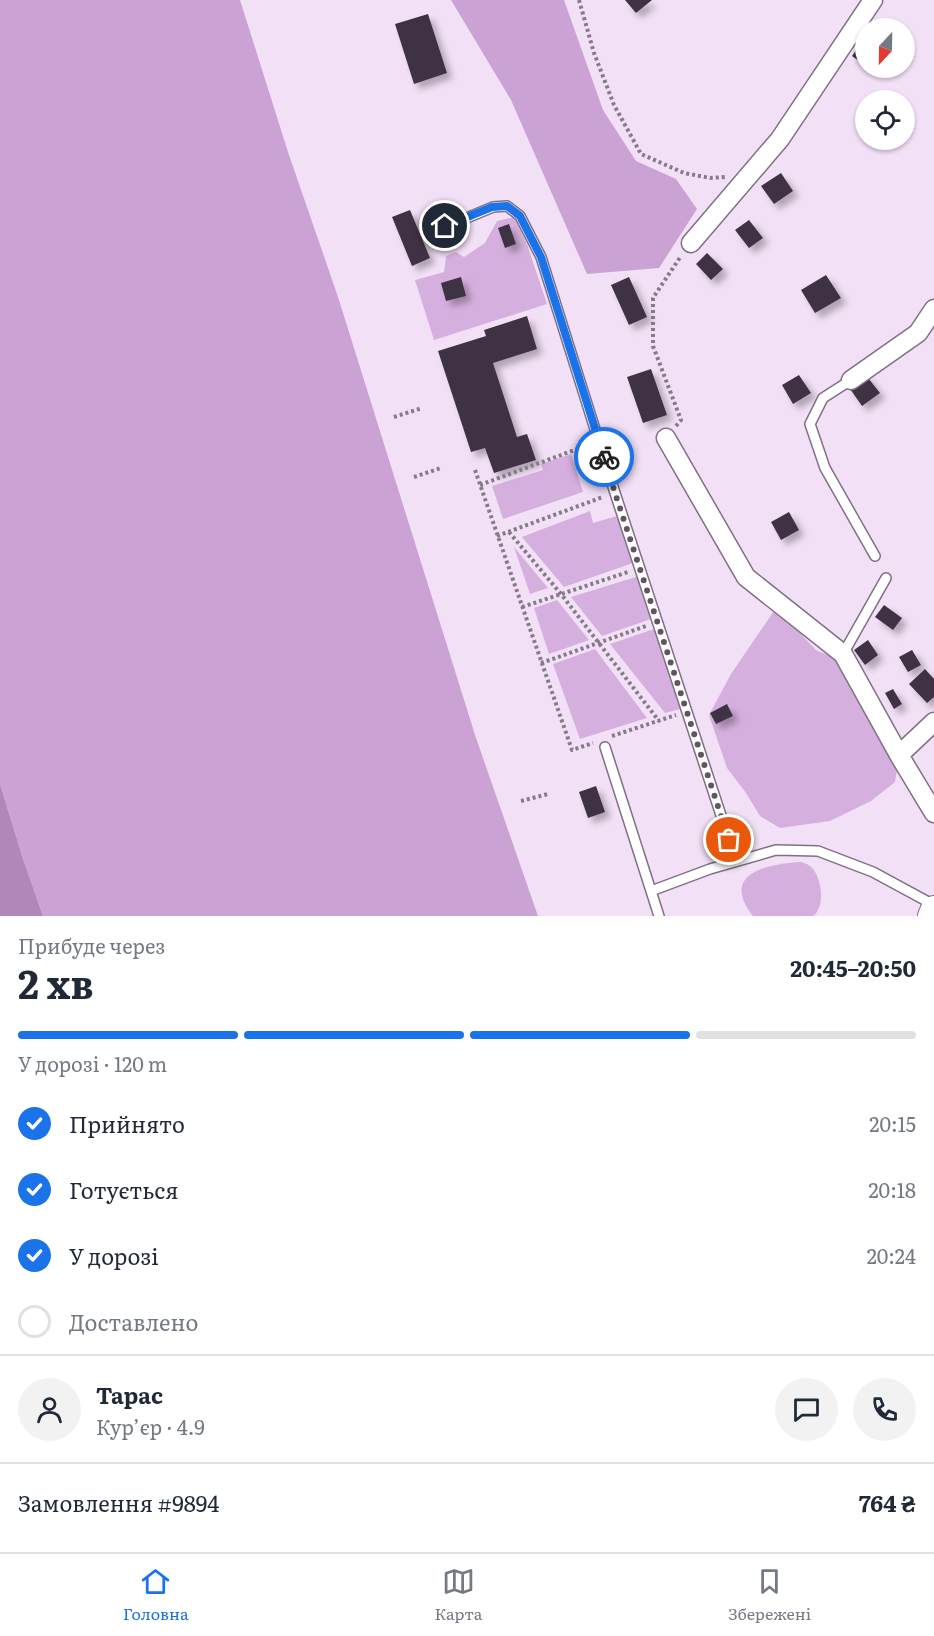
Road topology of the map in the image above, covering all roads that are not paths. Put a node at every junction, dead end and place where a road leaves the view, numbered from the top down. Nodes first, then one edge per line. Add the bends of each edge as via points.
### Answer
1 (873, 0) edge
2 (445, 226) dead end
3 (691, 243) road end
4 (934, 309) edge
5 (850, 380) joint
6 (666, 438) road end
7 (875, 556) dead end
8 (886, 578) dead end
9 (843, 654) junction
10 (934, 722) edge
11 (605, 743) road end
12 (899, 755) junction
13 (934, 813) edge
14 (736, 861) junction
15 (651, 891) junction
16 (934, 907) edge
17 (659, 916) edge
18 (931, 916) edge

1 - 3 street via 780,140
2 - 14 lane via 492,207 507,206 520,216 541,257
4 - 5 street via 918,333
5 - 7 lane via 823,398 810,424 825,468
6 - 9 street via 746,577
8 - 9 lane
9 - 12 street
10 - 12 street
11 - 15 lane
12 - 13 street
14 - 15 lane
14 - 16 lane via 776,850 818,851 873,872
15 - 17 lane
16 - 18 main road

